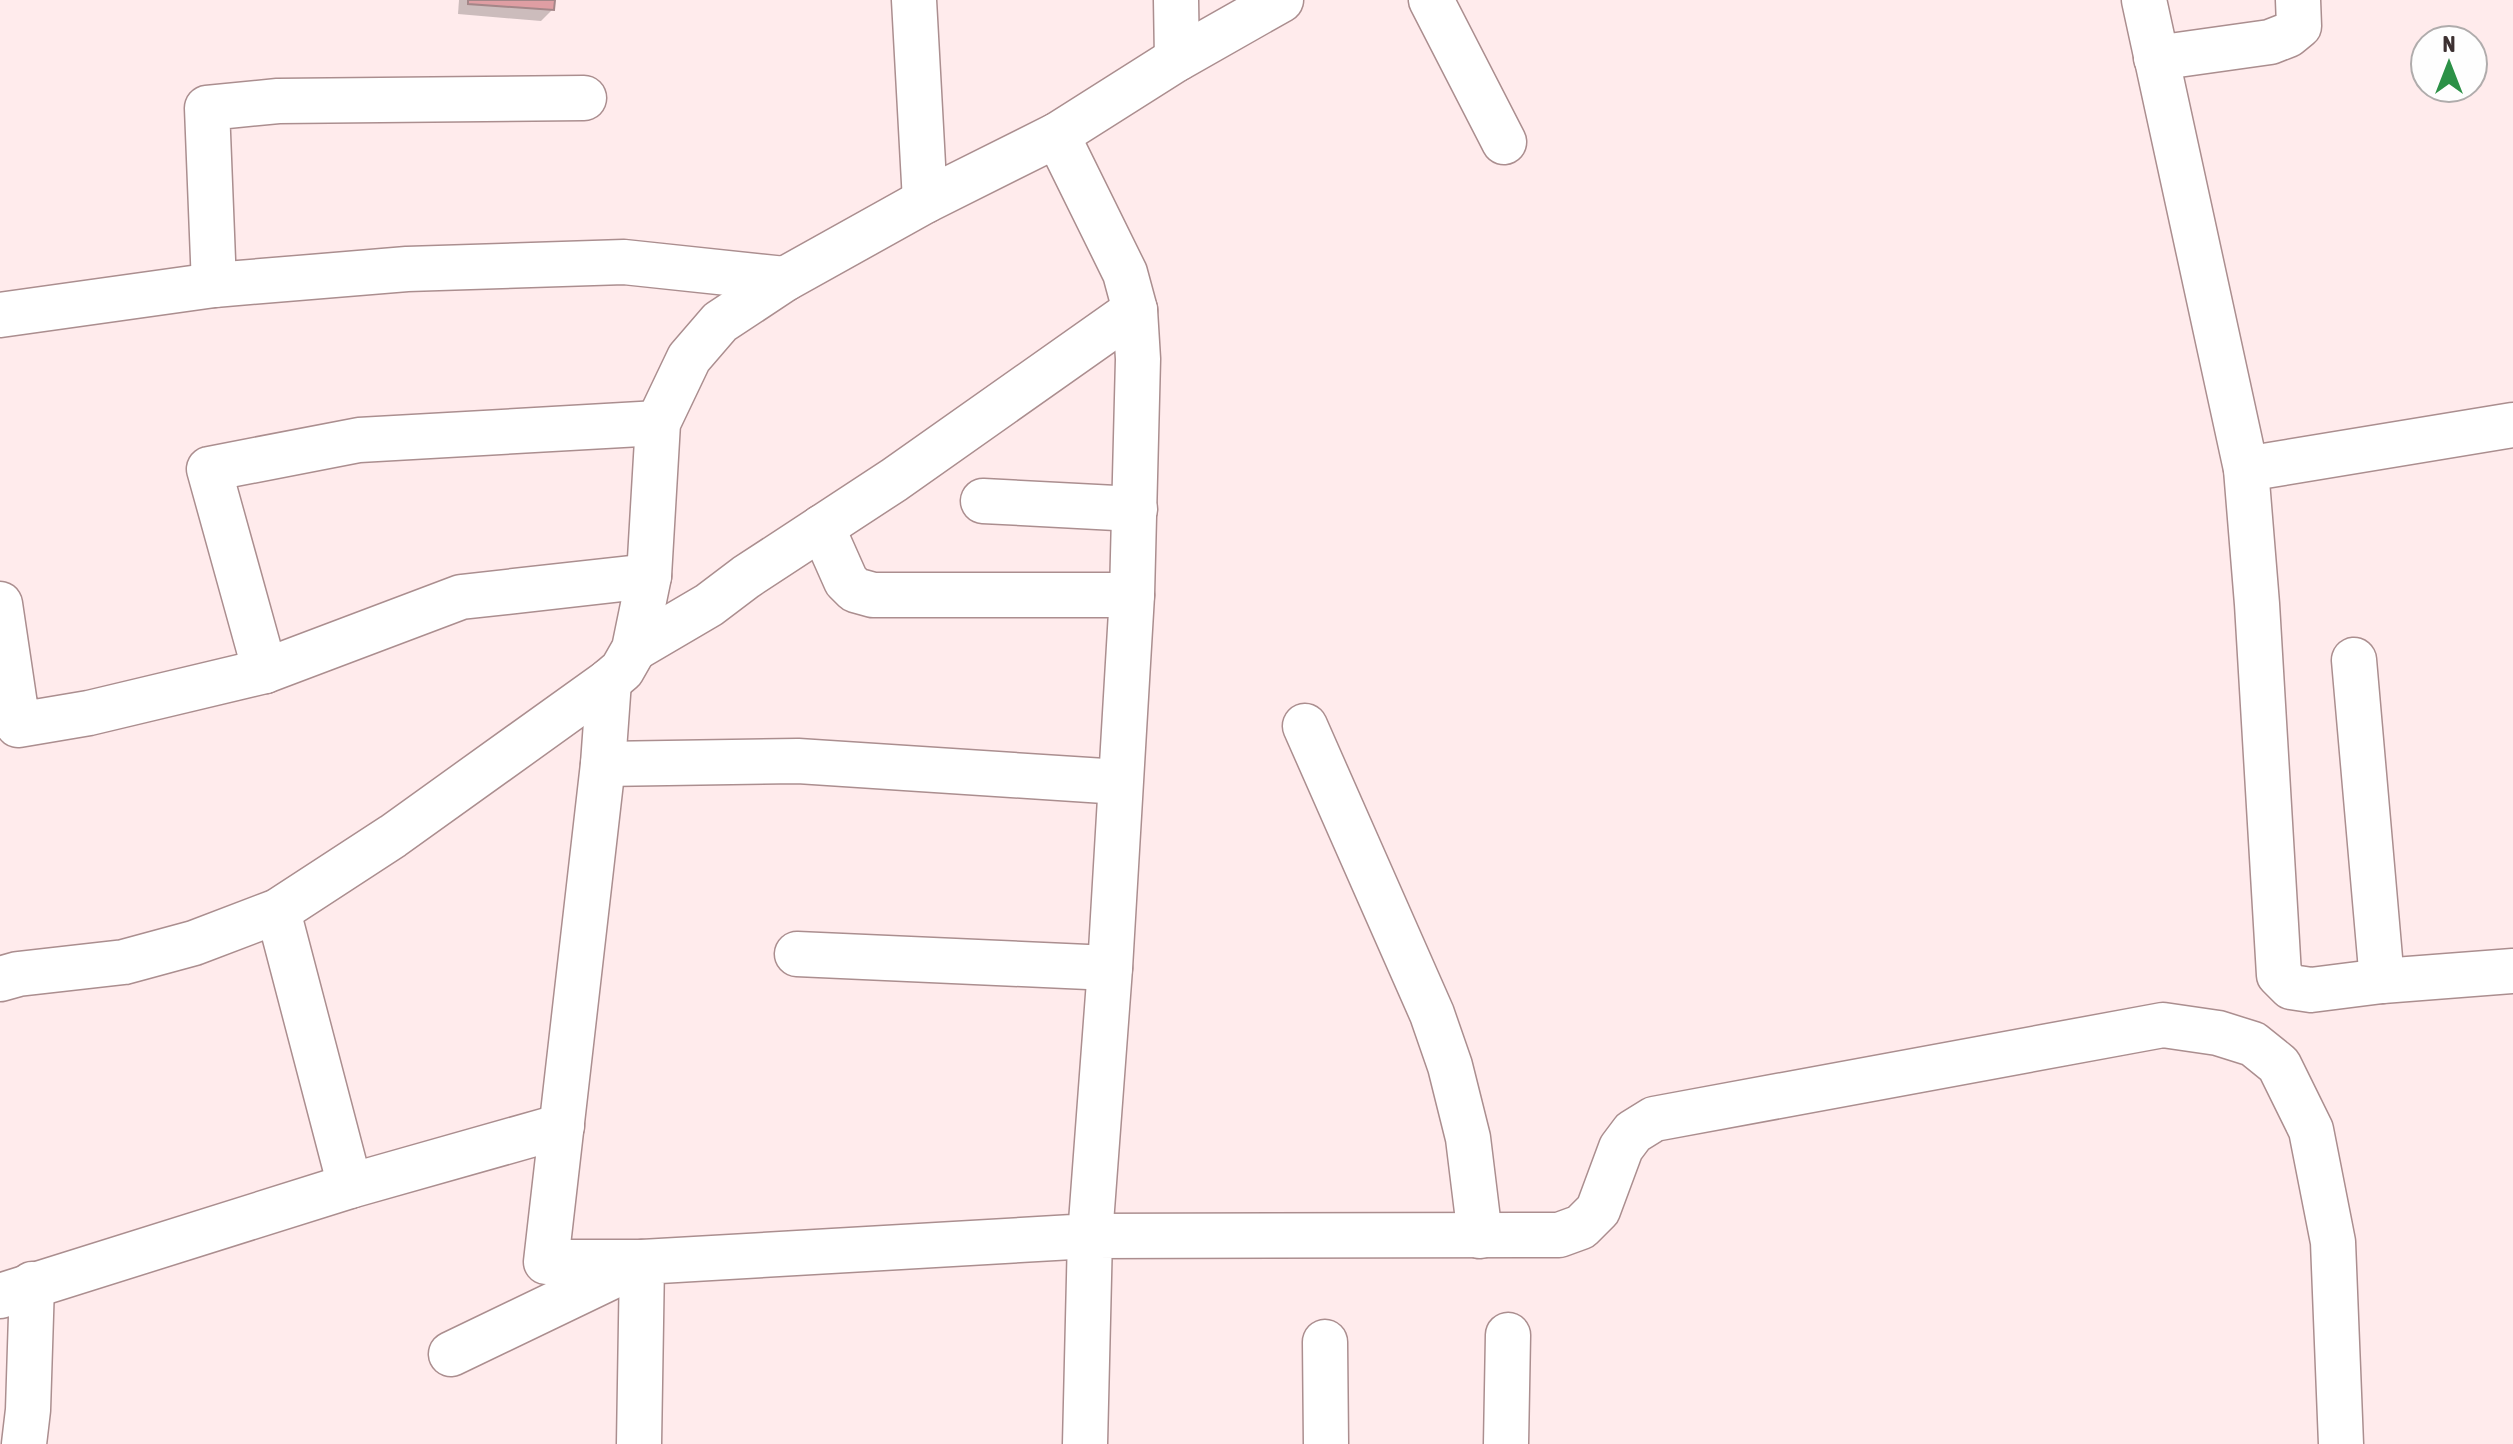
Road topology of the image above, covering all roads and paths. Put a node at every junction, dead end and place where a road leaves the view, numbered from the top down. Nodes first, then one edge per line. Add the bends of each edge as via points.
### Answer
1 (914, 0) edge
2 (1176, 0) edge
3 (1281, 0) edge
4 (1431, 0) edge
5 (2144, 0) edge
6 (2298, 0) edge
7 (2156, 58) junction
8 (1177, 59) junction
9 (584, 98) dead end
10 (1057, 135) junction
11 (1504, 142) dead end
12 (925, 201) junction
13 (785, 279) junction
14 (214, 285) junction
15 (1135, 310) junction
16 (0, 315) edge
17 (658, 423) junction
18 (2513, 425) edge
19 (2246, 469) junction
20 (983, 501) dead end
21 (1135, 509) junction
22 (822, 527) junction
23 (649, 576) junction
24 (1132, 595) junction
25 (0, 604) edge
26 (2354, 660) dead end
27 (622, 665) junction
28 (265, 671) junction
29 (1305, 726) dead end
30 (603, 764) junction
31 (1120, 782) junction
32 (278, 911) junction
33 (797, 954) dead end
34 (1110, 968) junction
35 (2513, 971) edge
36 (0, 979) edge
37 (2382, 981) junction
38 (562, 1126) junction
39 (350, 1186) junction
40 (1090, 1236) junction
41 (1480, 1236) junction
42 (642, 1262) junction
43 (16, 1290) edge
44 (1508, 1335) dead end
45 (1325, 1342) dead end
46 (451, 1354) dead end
47 (24, 1444) edge
48 (639, 1444) edge
49 (1085, 1444) edge
50 (1326, 1444) edge
51 (1506, 1444) edge
52 (2341, 1444) edge

1 - 12 street
2 - 8 street
3 - 8 street
4 - 11 street
5 - 7 street
6 - 7 street via 2299,26 2288,35
7 - 19 street
8 - 10 street
9 - 14 street via 278,101 207,108
10 - 12 street
10 - 15 street via 1125,273
12 - 13 street
13 - 14 street via 624,262 407,269
13 - 17 street via 720,322 689,358
14 - 16 street
15 - 21 street
15 - 22 street
17 - 23 street
17 - 28 street via 359,440 209,469
18 - 19 street
19 - 37 street via 2279,975 2291,987 2311,990
20 - 21 street
21 - 24 street
22 - 24 street via 846,581 873,595
22 - 27 street
23 - 27 street
23 - 28 street via 461,597
24 - 31 street
25 - 28 street via 18,725
26 - 37 street
27 - 30 street
27 - 32 street via 393,836
29 - 41 street via 1450,1066 1468,1138
30 - 31 street via 798,761
30 - 38 street
31 - 34 street
32 - 36 street via 124,962
32 - 39 street
33 - 34 street
34 - 40 street
35 - 37 street
38 - 39 street
38 - 42 street via 546,1262
39 - 43 street
40 - 41 street
40 - 42 street
40 - 49 street
41 - 52 street via 1559,1235 1581,1227 1598,1210 1621,1148 1633,1132 1654,1119 2163,1025 2218,1033 2253,1044 2279,1065 2311,1130 2333,1242
42 - 46 street
42 - 48 street
43 - 47 street via 28,1410
44 - 51 street
45 - 50 street

